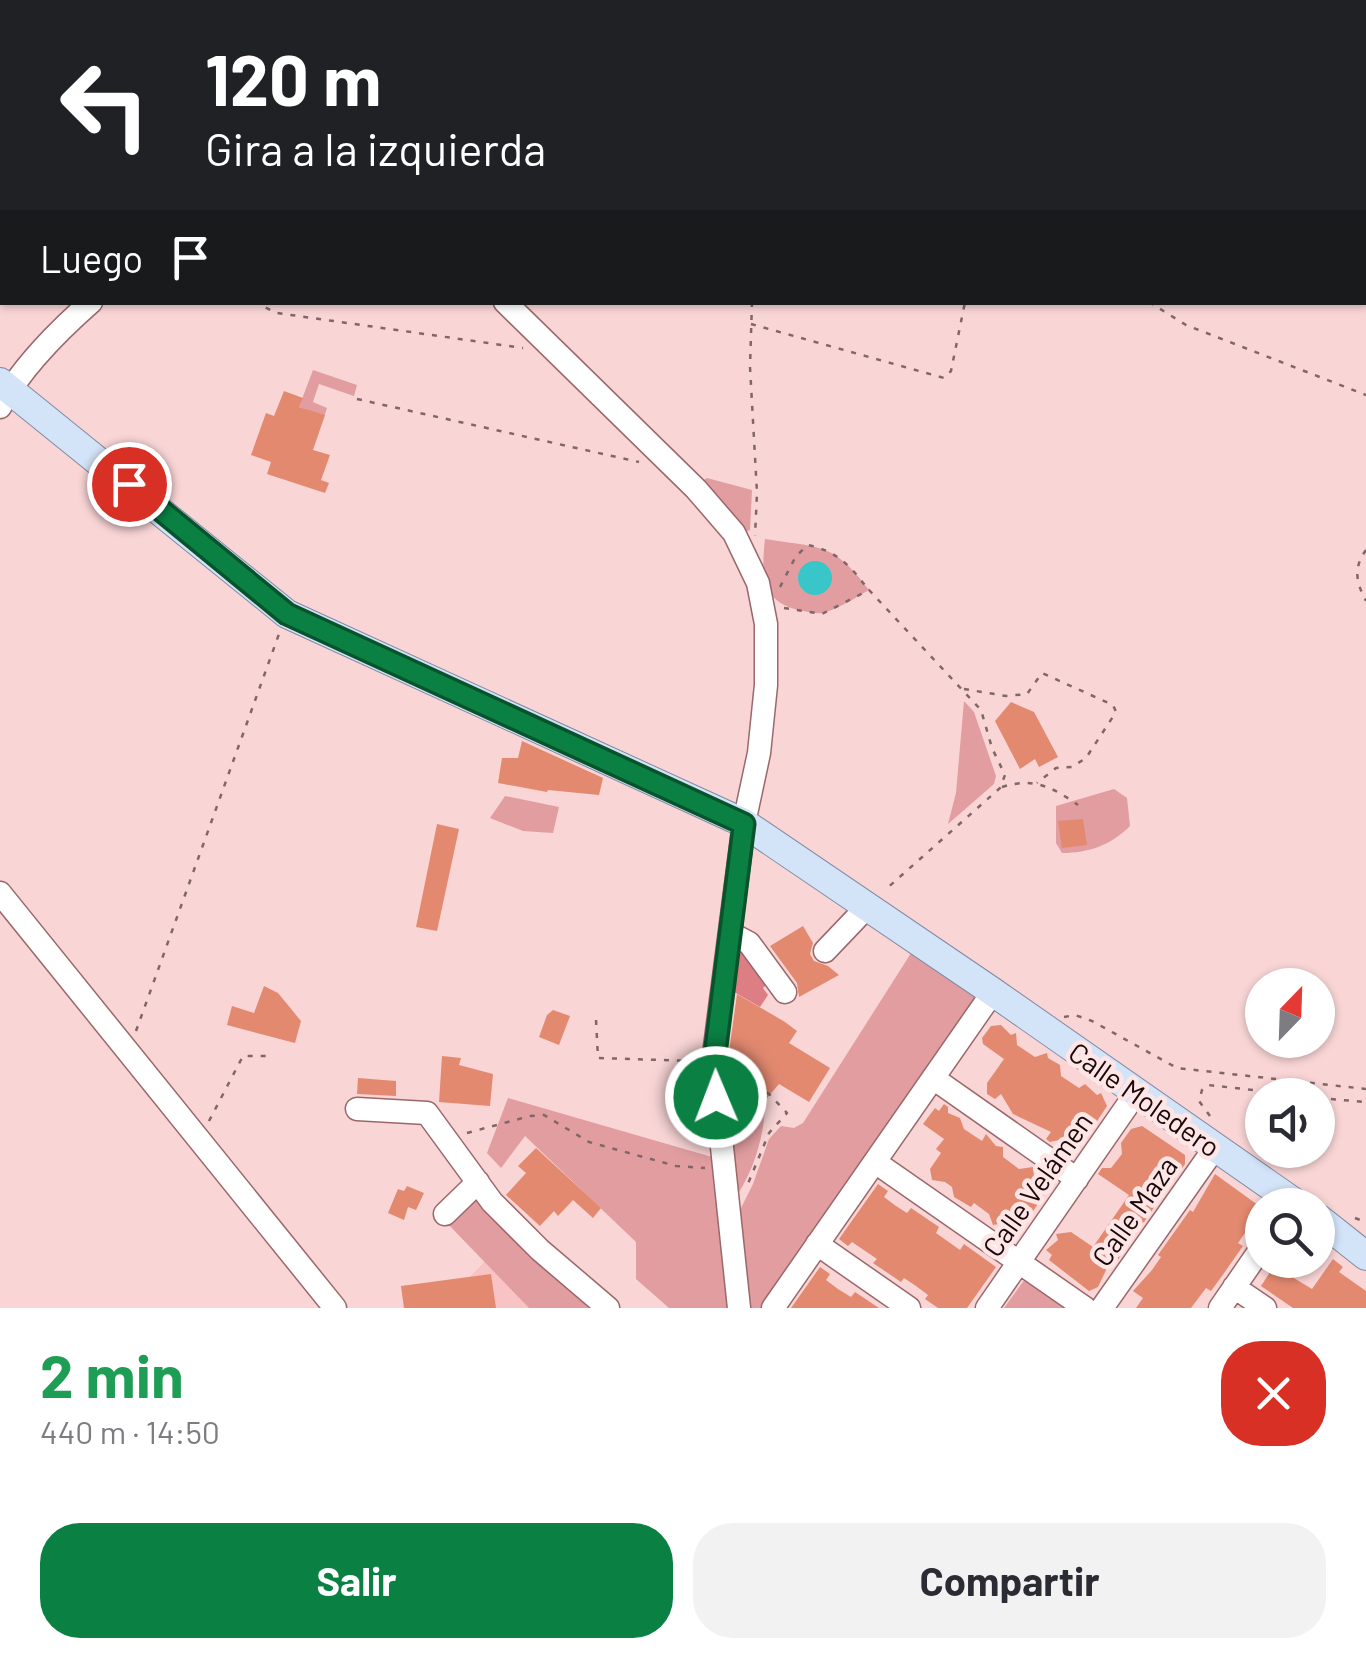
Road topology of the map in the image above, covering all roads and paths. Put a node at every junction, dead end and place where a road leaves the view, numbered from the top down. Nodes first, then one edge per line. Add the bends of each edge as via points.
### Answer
1 (88, 305) edge
2 (260, 305) edge
3 (508, 305) edge
4 (752, 305) edge
5 (964, 305) edge
6 (1154, 305) edge
7 (752, 324) junction
8 (556, 352) junction
9 (3, 392) edge
10 (1366, 396) edge
11 (358, 399) dead end
12 (640, 462) dead end
13 (1366, 550) edge
14 (746, 559) junction
15 (869, 590) junction
16 (1366, 601) edge
17 (763, 606) junction
18 (287, 614) junction
19 (962, 688) junction
20 (1037, 783) junction
21 (1000, 788) junction
22 (1078, 805) dead end
23 (744, 824) junction
24 (0, 893) edge
25 (866, 908) junction
26 (730, 933) junction
27 (825, 951) dead end
28 (785, 992) dead end
29 (993, 992) junction
30 (596, 1020) dead end
31 (1049, 1032) junction
32 (128, 1052) junction
33 (272, 1056) dead end
34 (714, 1062) junction
35 (933, 1078) junction
36 (1245, 1088) edge
37 (1366, 1089) edge
38 (1136, 1094) junction
39 (1335, 1099) edge
40 (1366, 1102) edge
41 (357, 1109) dead end
42 (1214, 1135) junction
43 (446, 1139) junction
44 (199, 1140) junction
45 (875, 1162) junction
46 (723, 1168) junction
47 (1077, 1179) junction
48 (478, 1182) junction
49 (1275, 1188) edge
50 (445, 1214) dead end
51 (1349, 1216) dead end
52 (728, 1217) junction
53 (1366, 1222) edge
54 (1335, 1231) edge
55 (818, 1244) junction
56 (1366, 1256) edge
57 (1019, 1262) junction
58 (1245, 1271) edge
59 (1234, 1287) junction
60 (334, 1308) edge
61 (608, 1308) edge
62 (738, 1308) edge
63 (773, 1308) edge
64 (909, 1308) edge
65 (986, 1308) edge
66 (1085, 1308) edge
67 (1102, 1308) edge
68 (1220, 1308) edge
69 (1264, 1308) edge

1 - 9 street
2 - 8 path via 277,313
3 - 8 street
4 - 7 path
5 - 7 path via 951,372 944,378
6 - 10 path
7 - 14 path via 757,526
8 - 14 street via 696,488 734,533
9 - 18 main road, Calle Moledero
11 - 12 path
13 - 16 path via 1356,577
14 - 17 street
15 - 17 path via 822,614
15 - 17 path via 828,549 808,546
15 - 19 path
17 - 23 street via 766,685
18 - 23 main road, Calle Moledero
18 - 32 path
19 - 20 path via 1027,694 1042,673 1113,706 1116,712 1086,758
19 - 21 path via 981,710 1005,775
20 - 21 path
20 - 22 path
21 - 25 path
23 - 25 main road, Calle Moledero
23 - 26 street
24 - 32 street
25 - 27 street
25 - 29 main road, Calle Moledero
26 - 28 street via 750,943
26 - 34 street
29 - 31 main road, Calle Moledero
29 - 35 street
30 - 34 path via 598,1058
31 - 37 path via 1060,1018 1075,1014 1177,1068
31 - 38 main road, Calle Moledero
32 - 44 street
33 - 44 path via 243,1056
34 - 46 street
34 - 52 path via 769,1094 786,1113 769,1133
35 - 45 street
35 - 47 street
36 - 42 path via 1202,1090 1199,1100
38 - 42 main road, Calle Moledero
38 - 47 street, Calle Velámen
39 - 40 path
41 - 43 street via 427,1113
42 - 49 main road, Calle Moledero
42 - 67 street, Calle Maza
43 - 46 path via 544,1115 590,1142 676,1166
43 - 48 street
44 - 60 street
45 - 55 street
45 - 57 street
46 - 52 street
47 - 57 street, Calle Velámen
48 - 50 street
48 - 61 street via 540,1250
51 - 53 path
52 - 62 street
54 - 56 main road
55 - 63 street
55 - 64 street
57 - 65 street, Calle Velámen
57 - 66 street
58 - 59 street
59 - 68 street
59 - 69 street

